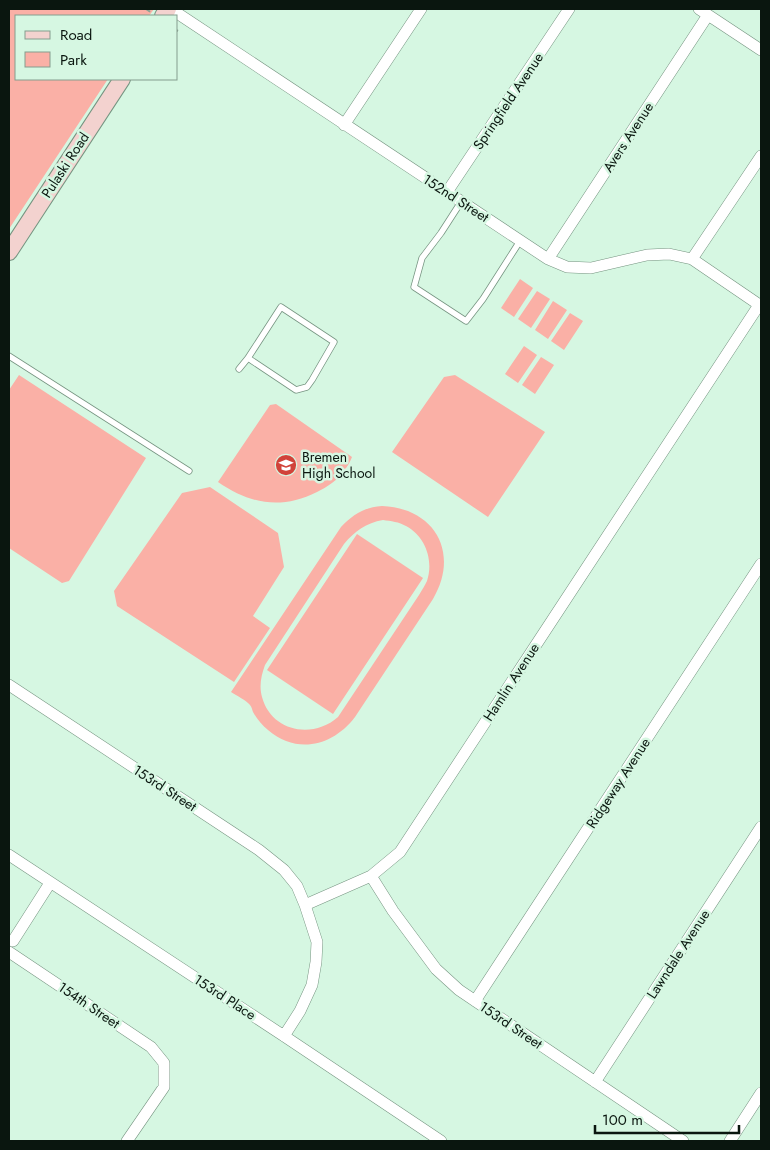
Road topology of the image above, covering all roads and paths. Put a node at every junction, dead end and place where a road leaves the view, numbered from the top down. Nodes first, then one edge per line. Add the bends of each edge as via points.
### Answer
1 (146, 9) edge
2 (169, 9) edge
3 (422, 9) edge
4 (569, 9) edge
5 (703, 12) edge
6 (157, 14) edge
7 (761, 50) edge
8 (121, 80) edge
9 (344, 125) junction
10 (761, 156) edge
11 (447, 192) junction
12 (461, 202) junction
13 (520, 241) junction
14 (9, 252) edge
15 (548, 259) junction
16 (692, 259) junction
17 (760, 305) edge
18 (9, 356) edge
19 (248, 358) junction
20 (239, 369) dead end
21 (189, 471) dead end
22 (761, 564) edge
23 (9, 685) edge
24 (761, 827) edge
25 (9, 855) edge
26 (371, 876) junction
27 (50, 883) junction
28 (305, 905) junction
29 (13, 940) dead end
30 (9, 952) edge
31 (475, 1001) junction
32 (284, 1036) junction
33 (595, 1082) junction
34 (761, 1093) edge
35 (127, 1141) edge
36 (441, 1141) edge
37 (683, 1141) edge
38 (730, 1141) edge

1 - 6 path
2 - 6 main road
2 - 9 street, 152nd Street
3 - 9 street
4 - 11 street, Springfield Avenue
5 - 7 street
5 - 15 street, Avers Avenue
8 - 14 main road, Pulaski Road
9 - 11 street, 152nd Street
10 - 16 street
11 - 12 street, 152nd Street
12 - 13 street, 152nd Street
12 - 13 lane via 422,258 414,287 466,321
13 - 15 street, 152nd Street
15 - 16 street, 152nd Street via 567,267 590,268 647,255 669,254
16 - 17 street, 152nd Street
17 - 26 street, Hamlin Avenue via 400,852
18 - 21 lane
19 - 19 lane via 296,390 307,387 334,342 281,307
19 - 20 lane
22 - 31 street, Ridgeway Avenue
23 - 28 street, 153rd Street via 259,850 292,879
24 - 33 street, Lawndale Avenue
25 - 27 street, 153rd Place
26 - 28 street, Hamlin Avenue
26 - 31 street, 153rd Street via 436,969
27 - 29 street
27 - 32 street, 153rd Place
28 - 32 street via 317,942 316,962 312,985
30 - 35 street, 154th Street via 151,1047 164,1063 164,1087
31 - 33 street, 153rd Street
32 - 36 street, 153rd Place
33 - 37 street, 153rd Street
34 - 38 street

